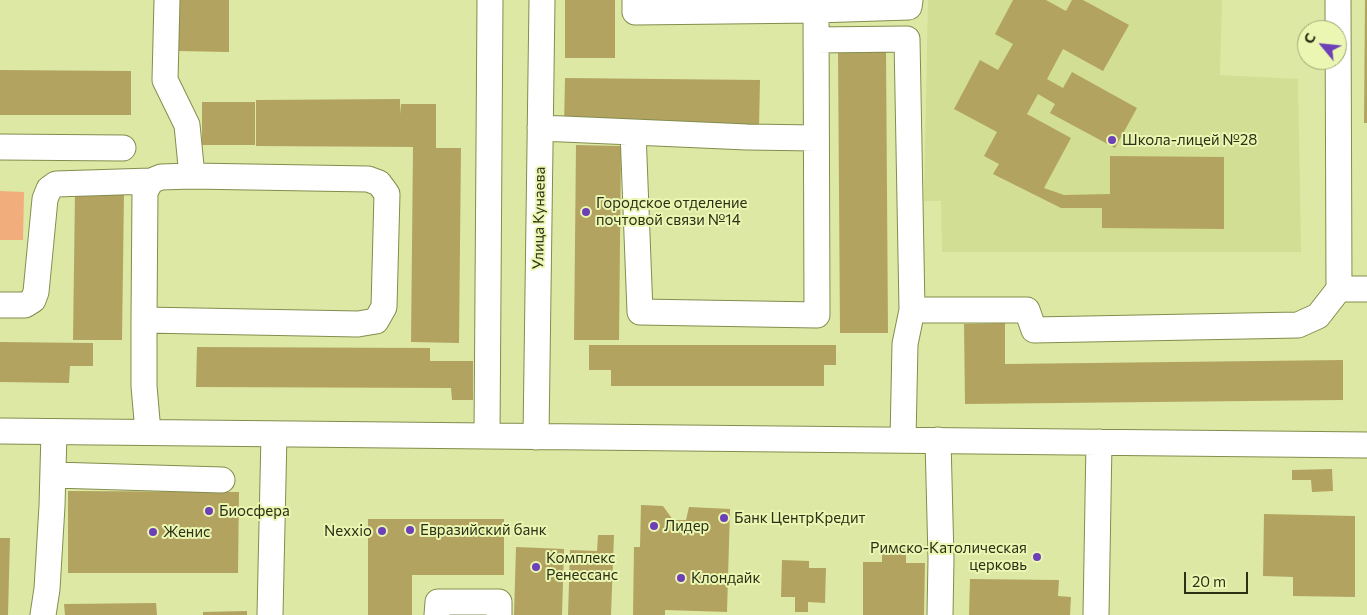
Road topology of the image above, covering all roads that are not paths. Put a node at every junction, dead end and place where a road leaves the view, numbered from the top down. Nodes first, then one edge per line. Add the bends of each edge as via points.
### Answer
1 (167, 0) edge
2 (490, 0) edge
3 (542, 0) edge
4 (635, 0) edge
5 (1338, 0) edge
6 (909, 4) edge
7 (744, 5) edge
8 (816, 10) junction
9 (907, 39) junction
10 (816, 40) junction
11 (540, 128) junction
12 (633, 132) junction
13 (816, 138) junction
14 (0, 147) edge
15 (124, 148) dead end
16 (192, 176) junction
17 (151, 181) junction
18 (1339, 289) junction
19 (1367, 289) edge
20 (0, 305) edge
21 (912, 310) junction
22 (144, 320) junction
23 (0, 431) edge
24 (54, 432) junction
25 (148, 432) junction
26 (274, 434) junction
27 (487, 436) junction
28 (536, 436) junction
29 (903, 440) junction
30 (938, 440) junction
31 (1099, 442) junction
32 (1367, 445) edge
33 (54, 475) junction
34 (222, 480) dead end
35 (44, 615) edge
36 (270, 615) edge
37 (437, 615) edge
38 (499, 615) edge
39 (940, 615) edge
40 (1096, 615) edge

1 - 16 street via 165,80 187,125
2 - 27 street
3 - 11 street, Улица Кунаева
4 - 7 street via 635,12
5 - 18 street
6 - 8 street
6 - 9 street
7 - 8 street
8 - 10 street
9 - 10 street
9 - 21 street
10 - 13 street
11 - 12 street
11 - 28 street, Улица Кунаева
12 - 13 street
12 - 13 street via 640,312 817,315
14 - 15 street
16 - 17 street via 161,177
16 - 22 street via 368,179 379,183 388,194 384,307 376,321 358,324
17 - 20 street via 56,184 49,189 45,199 33,300 25,305
17 - 22 street via 145,192
18 - 19 street
18 - 21 street via 1318,316 1298,325 1034,330 1027,310
21 - 29 street via 905,344
22 - 25 street
23 - 24 street
24 - 25 street
24 - 33 street
25 - 26 street
26 - 27 street
26 - 36 street
27 - 28 street
28 - 29 street
29 - 30 street
30 - 31 street
30 - 39 street
31 - 32 street
31 - 40 street
33 - 34 street
33 - 35 street
37 - 38 street via 438,602 499,602

